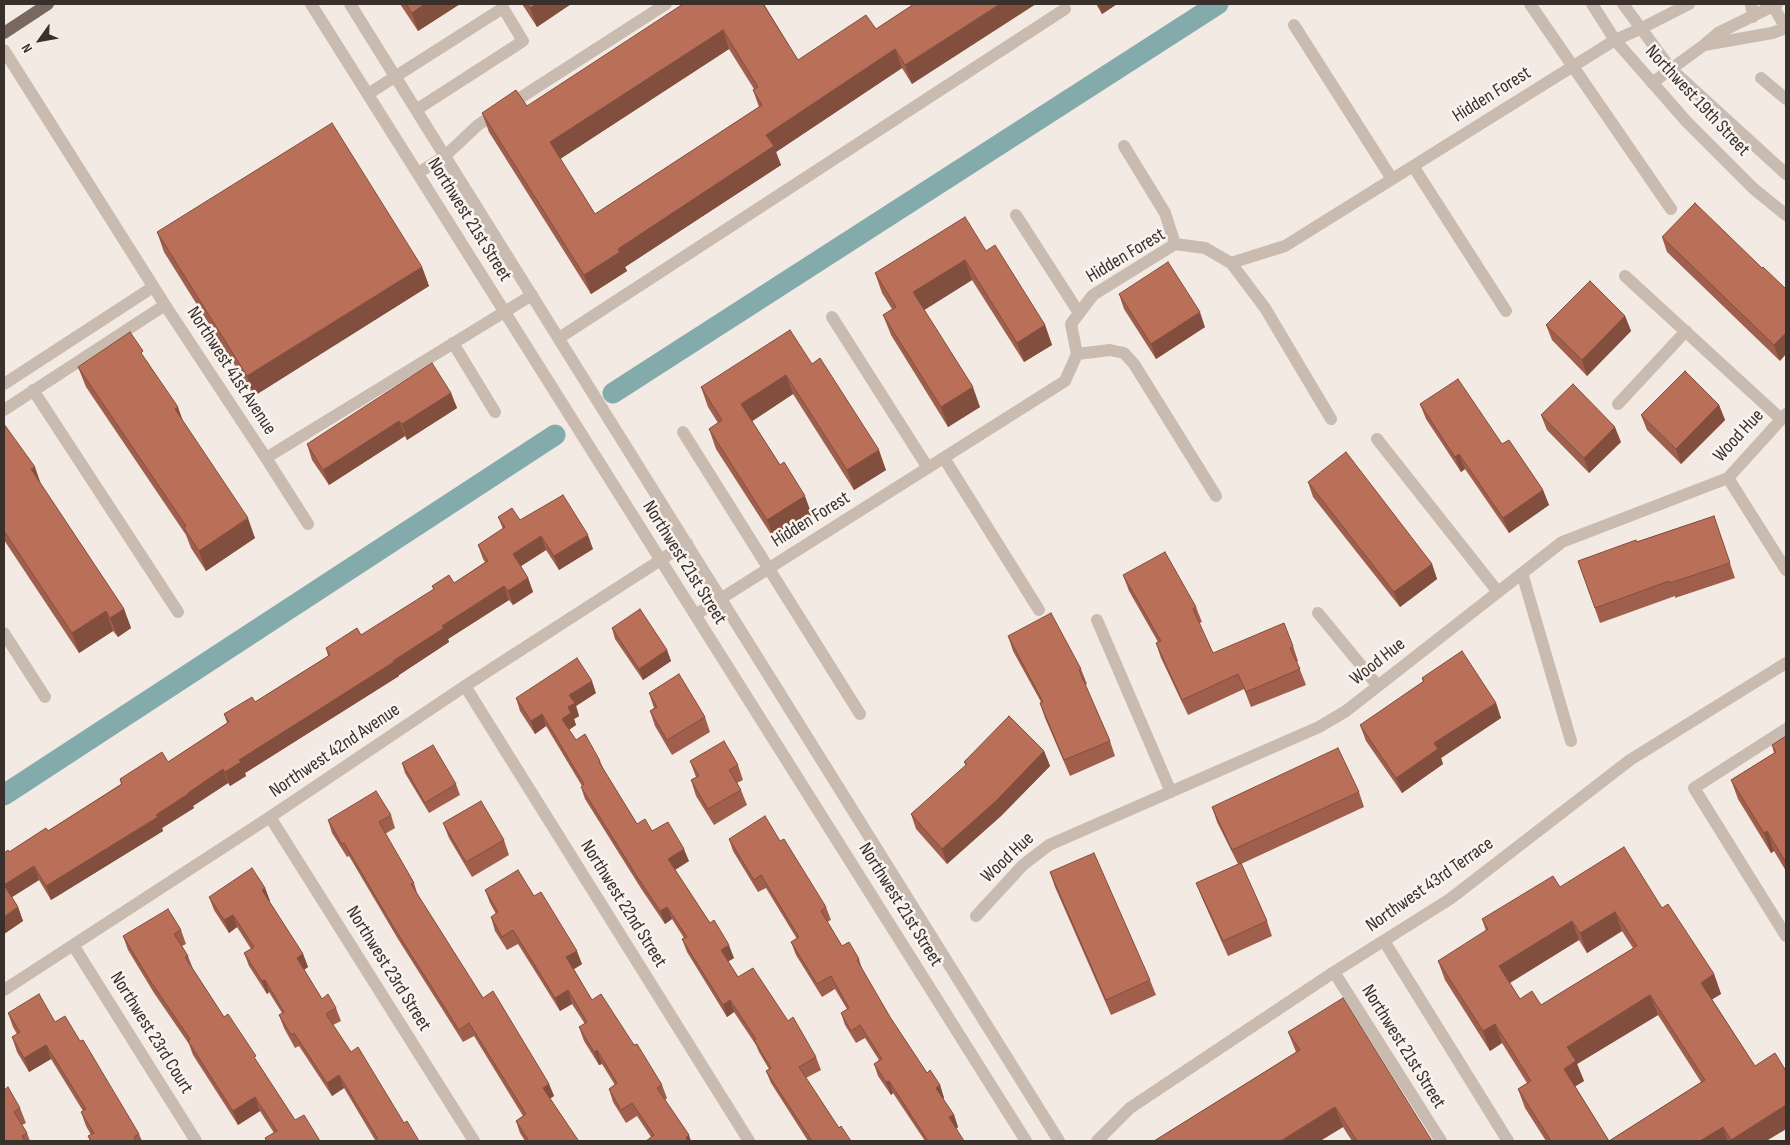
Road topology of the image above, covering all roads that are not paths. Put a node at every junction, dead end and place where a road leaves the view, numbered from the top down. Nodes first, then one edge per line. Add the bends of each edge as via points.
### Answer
1 (48, 4) edge
2 (311, 4) edge
3 (350, 4) edge
4 (666, 4) edge
5 (1530, 4) edge
6 (1592, 4) edge
7 (1623, 4) edge
8 (1689, 4) edge
9 (1751, 4) edge
10 (1775, 5) edge
11 (1065, 9) dead end
12 (1753, 17) junction
13 (1294, 25) dead end
14 (1786, 28) edge
15 (1640, 29) junction
16 (4, 32) edge
17 (1616, 40) junction
18 (1704, 45) junction
19 (4, 50) edge
20 (1572, 67) junction
21 (1671, 69) junction
22 (395, 76) junction
23 (1761, 78) dead end
24 (1652, 83) junction
25 (368, 94) junction
26 (1786, 99) edge
27 (416, 110) junction
28 (1124, 146) dead end
29 (445, 156) junction
30 (1413, 166) junction
31 (418, 173) junction
32 (1786, 174) edge
33 (1392, 179) junction
34 (1672, 209) dead end
35 (1016, 215) dead end
36 (1786, 215) edge
37 (1174, 244) junction
38 (1231, 263) junction
39 (1625, 276) dead end
40 (153, 287) junction
41 (532, 295) junction
42 (165, 305) junction
43 (504, 311) junction
44 (1506, 311) dead end
45 (1079, 313) junction
46 (832, 317) dead end
47 (1686, 331) junction
48 (559, 338) junction
49 (453, 343) junction
50 (1077, 354) junction
51 (4, 384) edge
52 (33, 390) junction
53 (1618, 404) dead end
54 (4, 410) edge
55 (495, 412) dead end
56 (1784, 417) edge
57 (1331, 419) dead end
58 (682, 432) dead end
59 (1377, 439) dead end
60 (266, 458) junction
61 (944, 458) junction
62 (928, 468) junction
63 (1728, 478) junction
64 (1216, 496) dead end
65 (308, 524) dead end
66 (687, 544) junction
67 (661, 561) junction
68 (769, 568) junction
69 (1786, 570) edge
70 (1522, 573) junction
71 (1498, 592) junction
72 (721, 598) junction
73 (1039, 610) dead end
74 (178, 612) dead end
75 (1318, 613) dead end
76 (695, 615) junction
77 (1098, 620) dead end
78 (4, 633) edge
79 (1786, 663) edge
80 (465, 686) junction
81 (1378, 686) junction
82 (45, 697) dead end
83 (860, 714) dead end
84 (1786, 729) edge
85 (1571, 741) dead end
86 (1171, 792) junction
87 (270, 817) junction
88 (976, 916) dead end
89 (1786, 936) edge
90 (1384, 941) junction
91 (73, 945) junction
92 (1334, 972) junction
93 (4, 990) edge
94 (196, 1141) edge
95 (474, 1141) edge
96 (749, 1141) edge
97 (1026, 1141) edge
98 (1059, 1141) edge
99 (1097, 1141) edge
100 (1440, 1141) edge
101 (1508, 1141) edge

1 - 16 main road
2 - 25 street, Northwest 21st Street
3 - 22 street, Northwest 21st Street
4 - 29 street via 478,125
5 - 20 street
6 - 17 street, Northwest 19th Street
7 - 15 street, Northwest 19th Street
8 - 15 street, Hidden Forest
9 - 12 street
10 - 12 street
10 - 14 street
11 - 48 street
12 - 18 street via 1718,34
13 - 33 street
14 - 18 street
15 - 17 street, Hidden Forest
15 - 21 street, Northwest 19th Street
17 - 20 street, Hidden Forest
17 - 24 street, Northwest 19th Street
18 - 21 street
19 - 40 street
20 - 30 street, Hidden Forest
20 - 34 street
21 - 24 street
21 - 32 street, Northwest 19th Street
22 - 25 street
22 - 27 street, Northwest 21st Street
22 - 27 street via 503,8 524,41
23 - 26 street
24 - 36 street, Northwest 19th Street via 1754,189
25 - 31 street, Northwest 21st Street
27 - 29 street, Northwest 21st Street
28 - 37 street via 1165,213
29 - 31 street
29 - 41 street, Northwest 21st Street
30 - 33 street, Hidden Forest
30 - 44 street
31 - 43 street, Northwest 21st Street
33 - 38 street, Hidden Forest via 1285,246
35 - 45 street
37 - 38 street, Hidden Forest via 1205,248
37 - 45 street, Hidden Forest via 1093,295
38 - 57 street via 1265,308
39 - 47 street
40 - 42 street
40 - 51 street
41 - 43 street, Northwest 41st Avenue
41 - 48 street, Northwest 21st Street
42 - 52 street, Northwest 41st Avenue
42 - 60 street, Northwest 41st Avenue
43 - 49 street, Northwest 41st Avenue
43 - 67 street, Northwest 21st Street
45 - 50 street, Hidden Forest via 1071,324
46 - 62 street
47 - 53 street
47 - 56 street
48 - 66 street, Northwest 21st Street
49 - 55 street
49 - 60 street, Northwest 41st Avenue
50 - 61 street, Hidden Forest via 1065,381
50 - 64 street via 1110,350 1124,352
52 - 54 street, Northwest 41st Avenue
52 - 74 street
56 - 63 street, Wood Hue
58 - 68 street
59 - 71 street
60 - 65 street
61 - 62 street, Hidden Forest
61 - 73 street
62 - 68 street, Hidden Forest
63 - 69 street
63 - 70 street, Wood Hue via 1562,542
66 - 67 street, Northwest 42nd Avenue
66 - 72 street, Northwest 21st Street
67 - 76 street, Northwest 21st Street
67 - 80 street, Northwest 42nd Avenue
68 - 72 street, Hidden Forest
68 - 83 street
70 - 71 street, Wood Hue
70 - 85 street
71 - 81 street, Wood Hue
72 - 76 street, Hidden Forest
72 - 98 street, Northwest 21st Street
75 - 81 street
76 - 97 street, Northwest 21st Street
77 - 86 street
78 - 82 street
79 - 90 street, Northwest 43rd Terrace via 1630,760 1450,899
80 - 87 street, Northwest 42nd Avenue
80 - 96 street, Northwest 22nd Street
81 - 86 street, Wood Hue via 1319,727
84 - 89 street via 1694,788
86 - 88 street, Wood Hue via 1049,845 1023,865
87 - 91 street, Northwest 42nd Avenue
87 - 95 street, Northwest 23rd Street
90 - 92 street, Northwest 43rd Terrace
90 - 101 street
91 - 93 street, Northwest 42nd Avenue
91 - 94 street, Northwest 23rd Court
92 - 99 street, Northwest 43rd Terrace via 1130,1108
92 - 100 street, Northwest 21st Street

